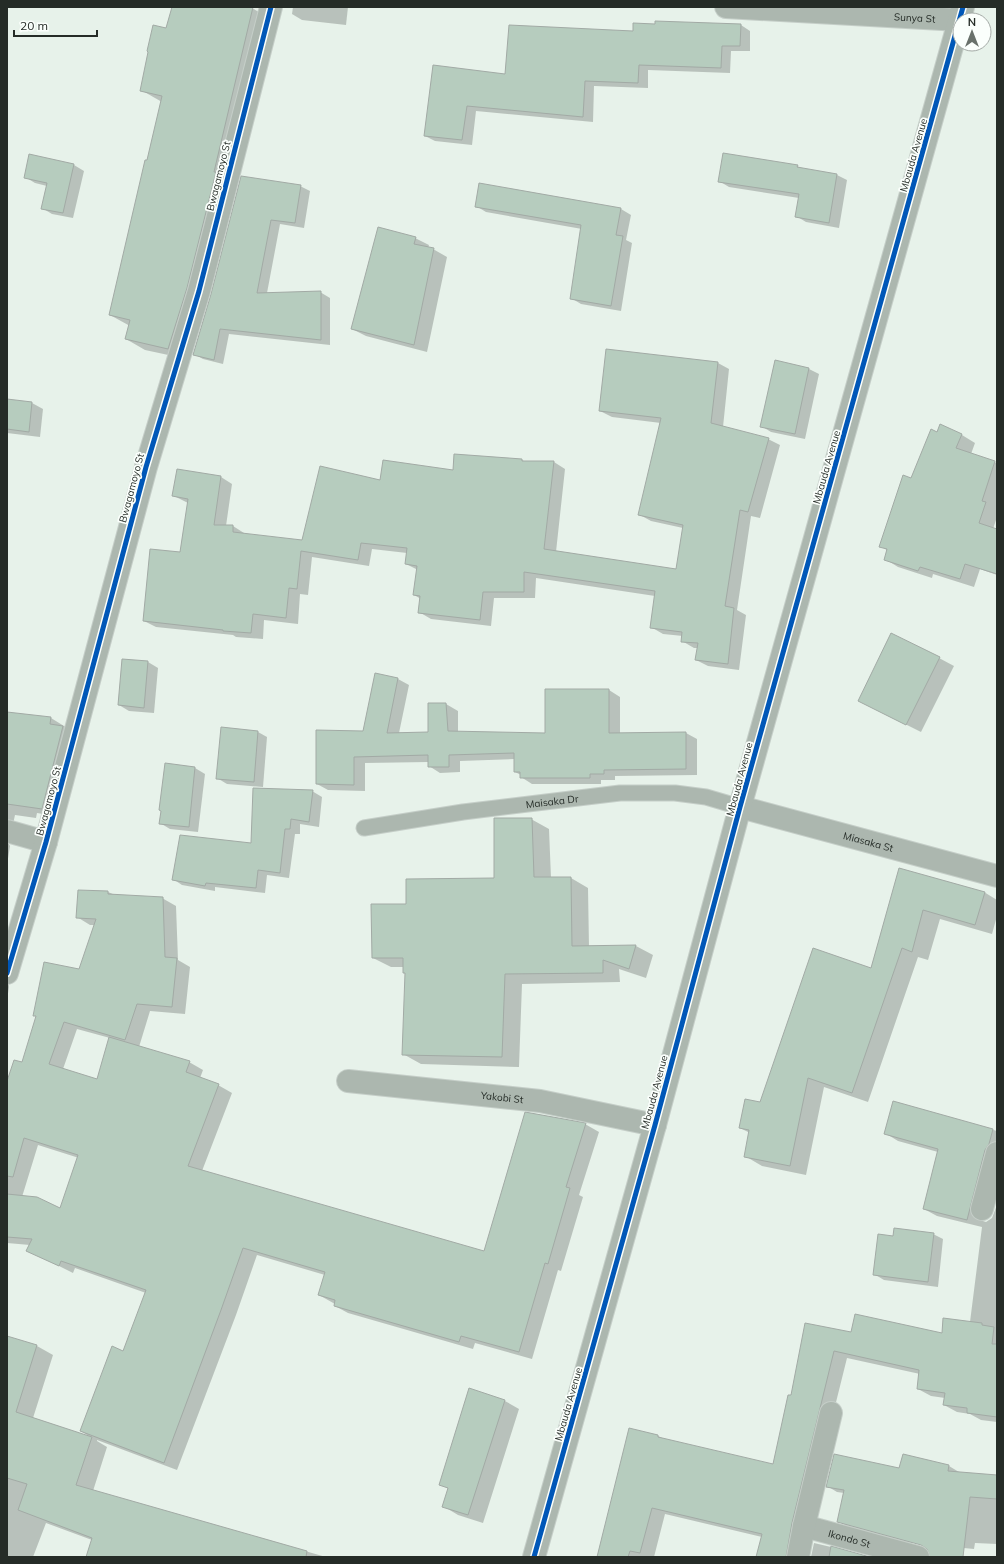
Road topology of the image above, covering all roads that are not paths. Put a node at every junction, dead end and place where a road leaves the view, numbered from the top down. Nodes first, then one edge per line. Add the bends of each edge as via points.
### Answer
1 (270, 7) edge
2 (726, 7) edge
3 (952, 20) edge
4 (952, 49) edge
5 (740, 807) junction
6 (364, 828) dead end
7 (7, 831) edge
8 (46, 842) junction
9 (997, 876) edge
10 (7, 973) edge
11 (348, 1081) dead end
12 (655, 1125) junction
13 (997, 1153) edge
14 (982, 1209) dead end
15 (831, 1413) dead end
16 (804, 1526) junction
17 (534, 1557) edge
18 (798, 1557) edge
19 (918, 1557) edge

1 - 8 street, Bwagamoyo St via 199,291 146,467
2 - 3 street, Sunya St
4 - 5 street, Mbauda Avenue
5 - 6 lane, Maisaka Dr via 706,797 675,793 620,793 463,812
5 - 9 street, Miasaka St
5 - 12 street, Mbauda Avenue
7 - 8 street
8 - 10 street, Bwagamoyo St
11 - 12 street, Yakobi St via 540,1101
12 - 17 street, Mbauda Avenue
13 - 14 street
15 - 16 street
16 - 18 street
16 - 19 street, Ikondo St

